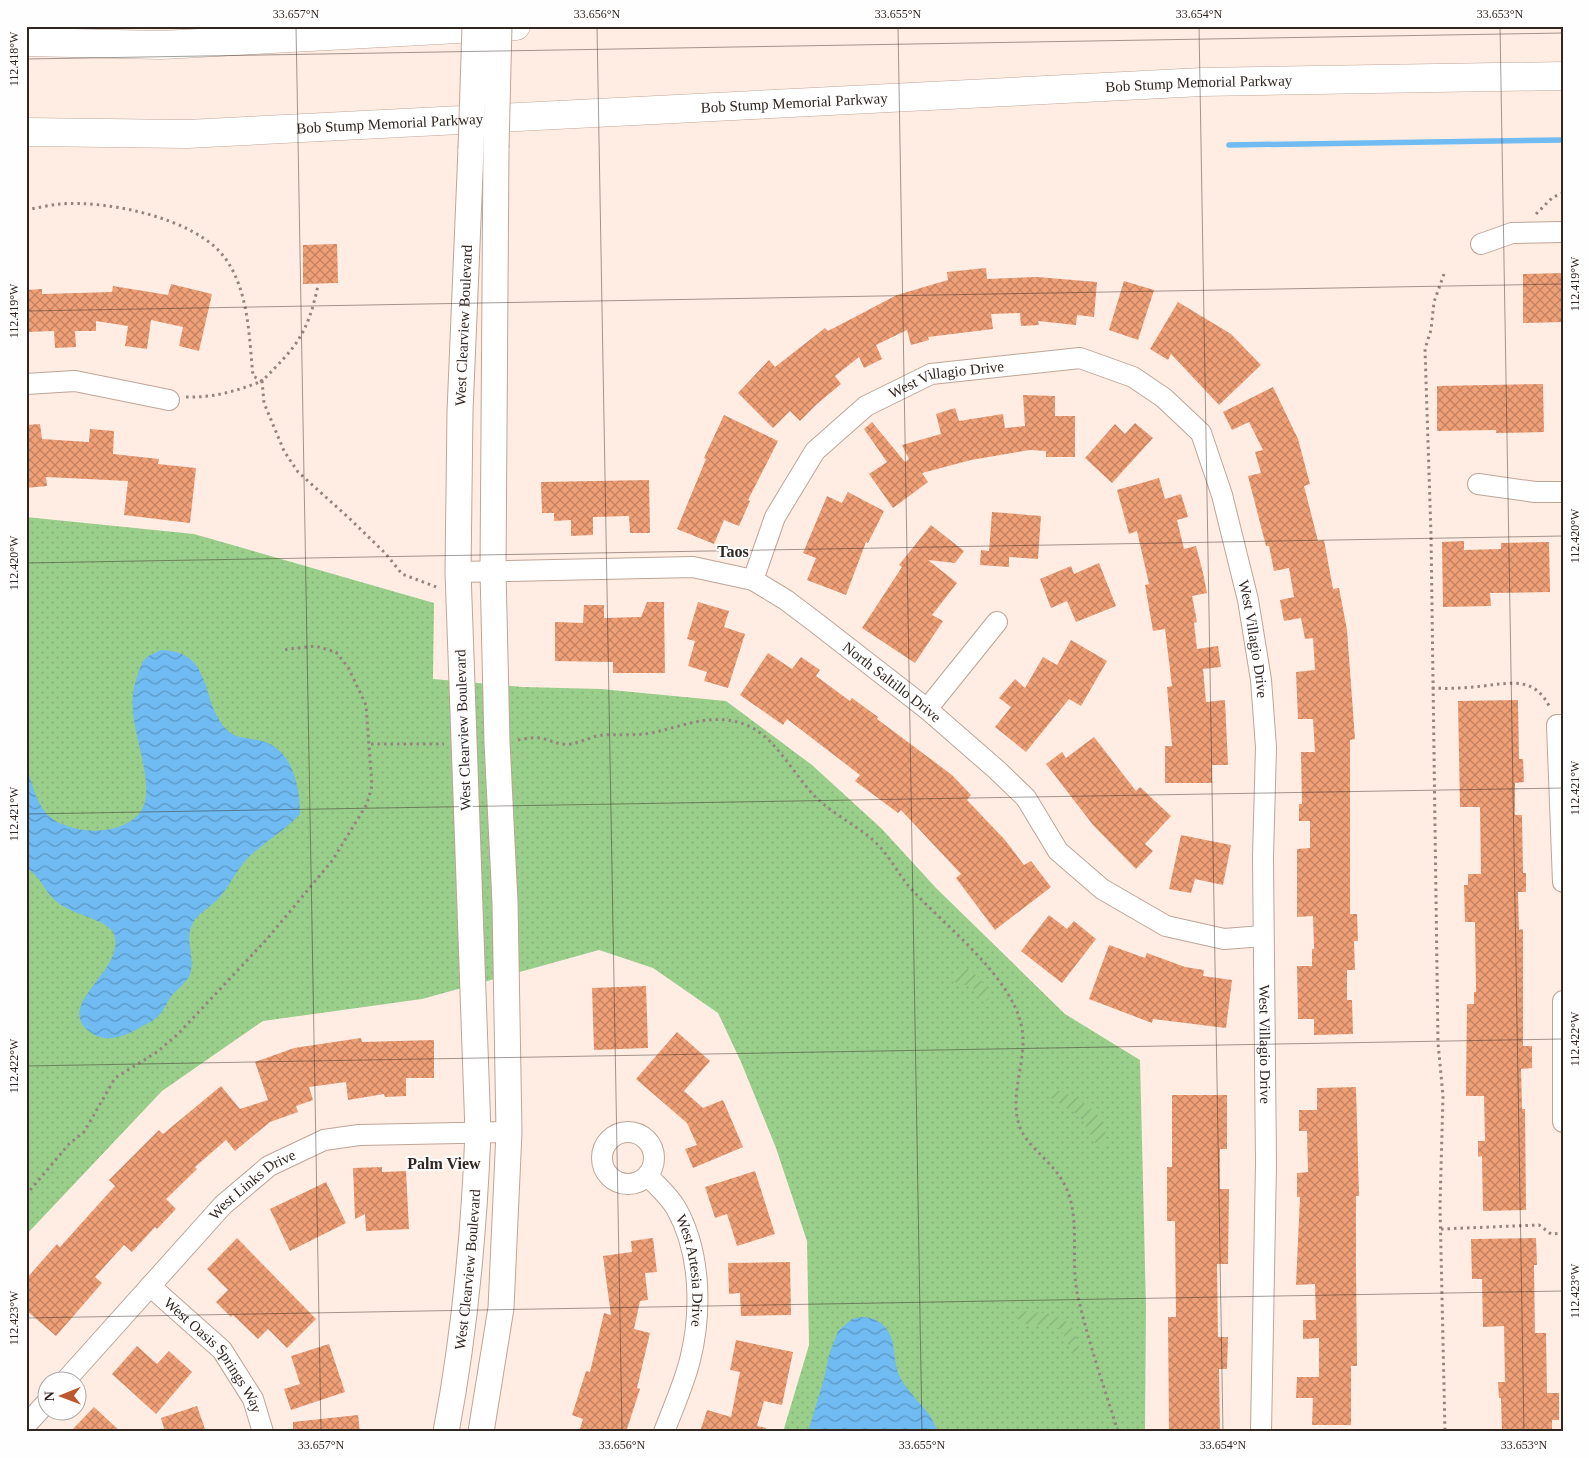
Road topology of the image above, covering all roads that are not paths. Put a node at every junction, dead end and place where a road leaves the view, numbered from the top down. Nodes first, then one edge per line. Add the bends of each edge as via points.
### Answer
1 (475, 26) edge
2 (499, 26) edge
3 (516, 26) edge
4 (26, 42) edge
5 (1563, 76) edge
6 (26, 132) edge
7 (1563, 232) edge
8 (1481, 244) dead end
9 (26, 384) edge
10 (174, 399) road end
11 (1478, 484) dead end
12 (1563, 492) edge
13 (493, 571) junction
14 (458, 572) junction
15 (753, 580) junction
16 (997, 622) dead end
17 (927, 709) junction
18 (1560, 725) edge
19 (1563, 882) edge
20 (1263, 936) junction
21 (1563, 1001) edge
22 (1563, 1122) edge
23 (478, 1132) junction
24 (509, 1132) junction
25 (648, 1176) dead end
26 (150, 1286) junction
27 (75, 1370) edge
28 (38, 1412) edge
29 (26, 1425) edge
30 (263, 1432) edge
31 (446, 1432) edge
32 (481, 1432) edge
33 (664, 1432) edge
34 (1261, 1432) edge

1 - 14 street, West Clearview Boulevard, bridge via 460,412
2 - 13 street, West Clearview Boulevard, bridge
3 - 4 highway via 170,44
5 - 6 highway, Bob Stump Memorial Parkway via 1202,82 187,134
7 - 8 street via 1512,233
9 - 10 street via 75,381
11 - 12 street via 1535,492
13 - 14 street, North Saltillo Drive
13 - 15 street, North Saltillo Drive via 693,568
13 - 24 street, West Clearview Boulevard
14 - 23 street, West Clearview Boulevard
15 - 17 street, North Saltillo Drive via 786,600
15 - 20 street, West Villagio Drive via 775,517 815,451 866,406 931,374 1080,358 1133,376 1164,398 1201,433 1222,494 1248,600 1262,680 1266,747
16 - 17 street
17 - 20 street, North Saltillo Drive via 1026,798 1058,851 1102,890 1166,926 1224,939
18 - 19 street
20 - 34 street, West Villagio Drive via 1266,1164
21 - 22 street
23 - 24 street, West Links Drive
23 - 26 street, West Links Drive via 359,1135 324,1140 292,1153 269,1166 223,1205
23 - 31 street, West Clearview Boulevard via 466,1315
24 - 32 street, West Clearview Boulevard via 501,1308
25 - 33 street, West Artesia Drive via 675,1206 691,1242 697,1297 696,1330 690,1361
26 - 27 street, West Links Drive
26 - 30 street, West Oasis Springs Way via 222,1350 253,1399
28 - 29 street

